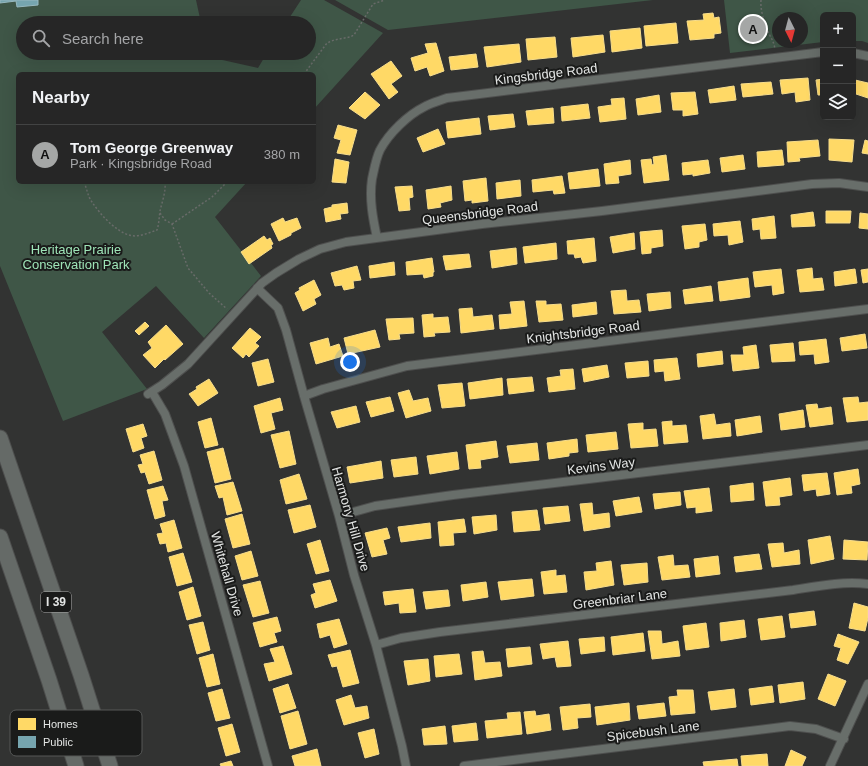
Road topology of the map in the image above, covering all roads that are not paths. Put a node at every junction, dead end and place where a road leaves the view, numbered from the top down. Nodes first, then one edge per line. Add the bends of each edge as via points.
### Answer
1 (820, 52) edge
2 (856, 54) edge
3 (868, 56) edge
4 (868, 187) edge
5 (377, 238) junction
6 (257, 288) junction
7 (868, 309) edge
8 (150, 393) joint
9 (304, 396) junction
10 (0, 438) edge
11 (868, 445) edge
12 (339, 516) junction
13 (0, 537) edge
14 (868, 584) edge
15 (376, 645) junction
16 (868, 684) edge
17 (58, 710) edge
18 (92, 710) edge
19 (844, 739) junction
20 (73, 756) edge
21 (107, 756) edge
22 (76, 766) edge
23 (110, 766) edge
24 (268, 766) edge
25 (406, 766) edge
26 (464, 766) edge
27 (830, 766) edge

1 - 5 street, Kingsbridge Road via 447,98 423,107 400,124 378,156 371,195
2 - 3 street
4 - 5 street, Queensbridge Road via 839,183 812,184
5 - 6 street, Queensbridge Road via 320,249 276,273
6 - 8 street, Queensbridge Road via 188,364
6 - 9 street, Harmony Hill Drive via 278,308
7 - 9 street, Knightsbridge Road via 407,366
8 - 24 street, Whitehall Drive via 165,414 184,466
9 - 12 street, Harmony Hill Drive
10 - 18 highway, I 39
11 - 12 street, Kevins Way via 453,495 376,506
12 - 15 street, Harmony Hill Drive
13 - 17 highway, I 39
14 - 15 street, Greenbriar Lane via 842,583 440,632
15 - 25 street, Harmony Hill Drive
16 - 19 street
19 - 26 street, Spicebush Lane via 816,728 790,726
19 - 27 street
20 - 22 highway, I 39
21 - 23 highway, I 39

